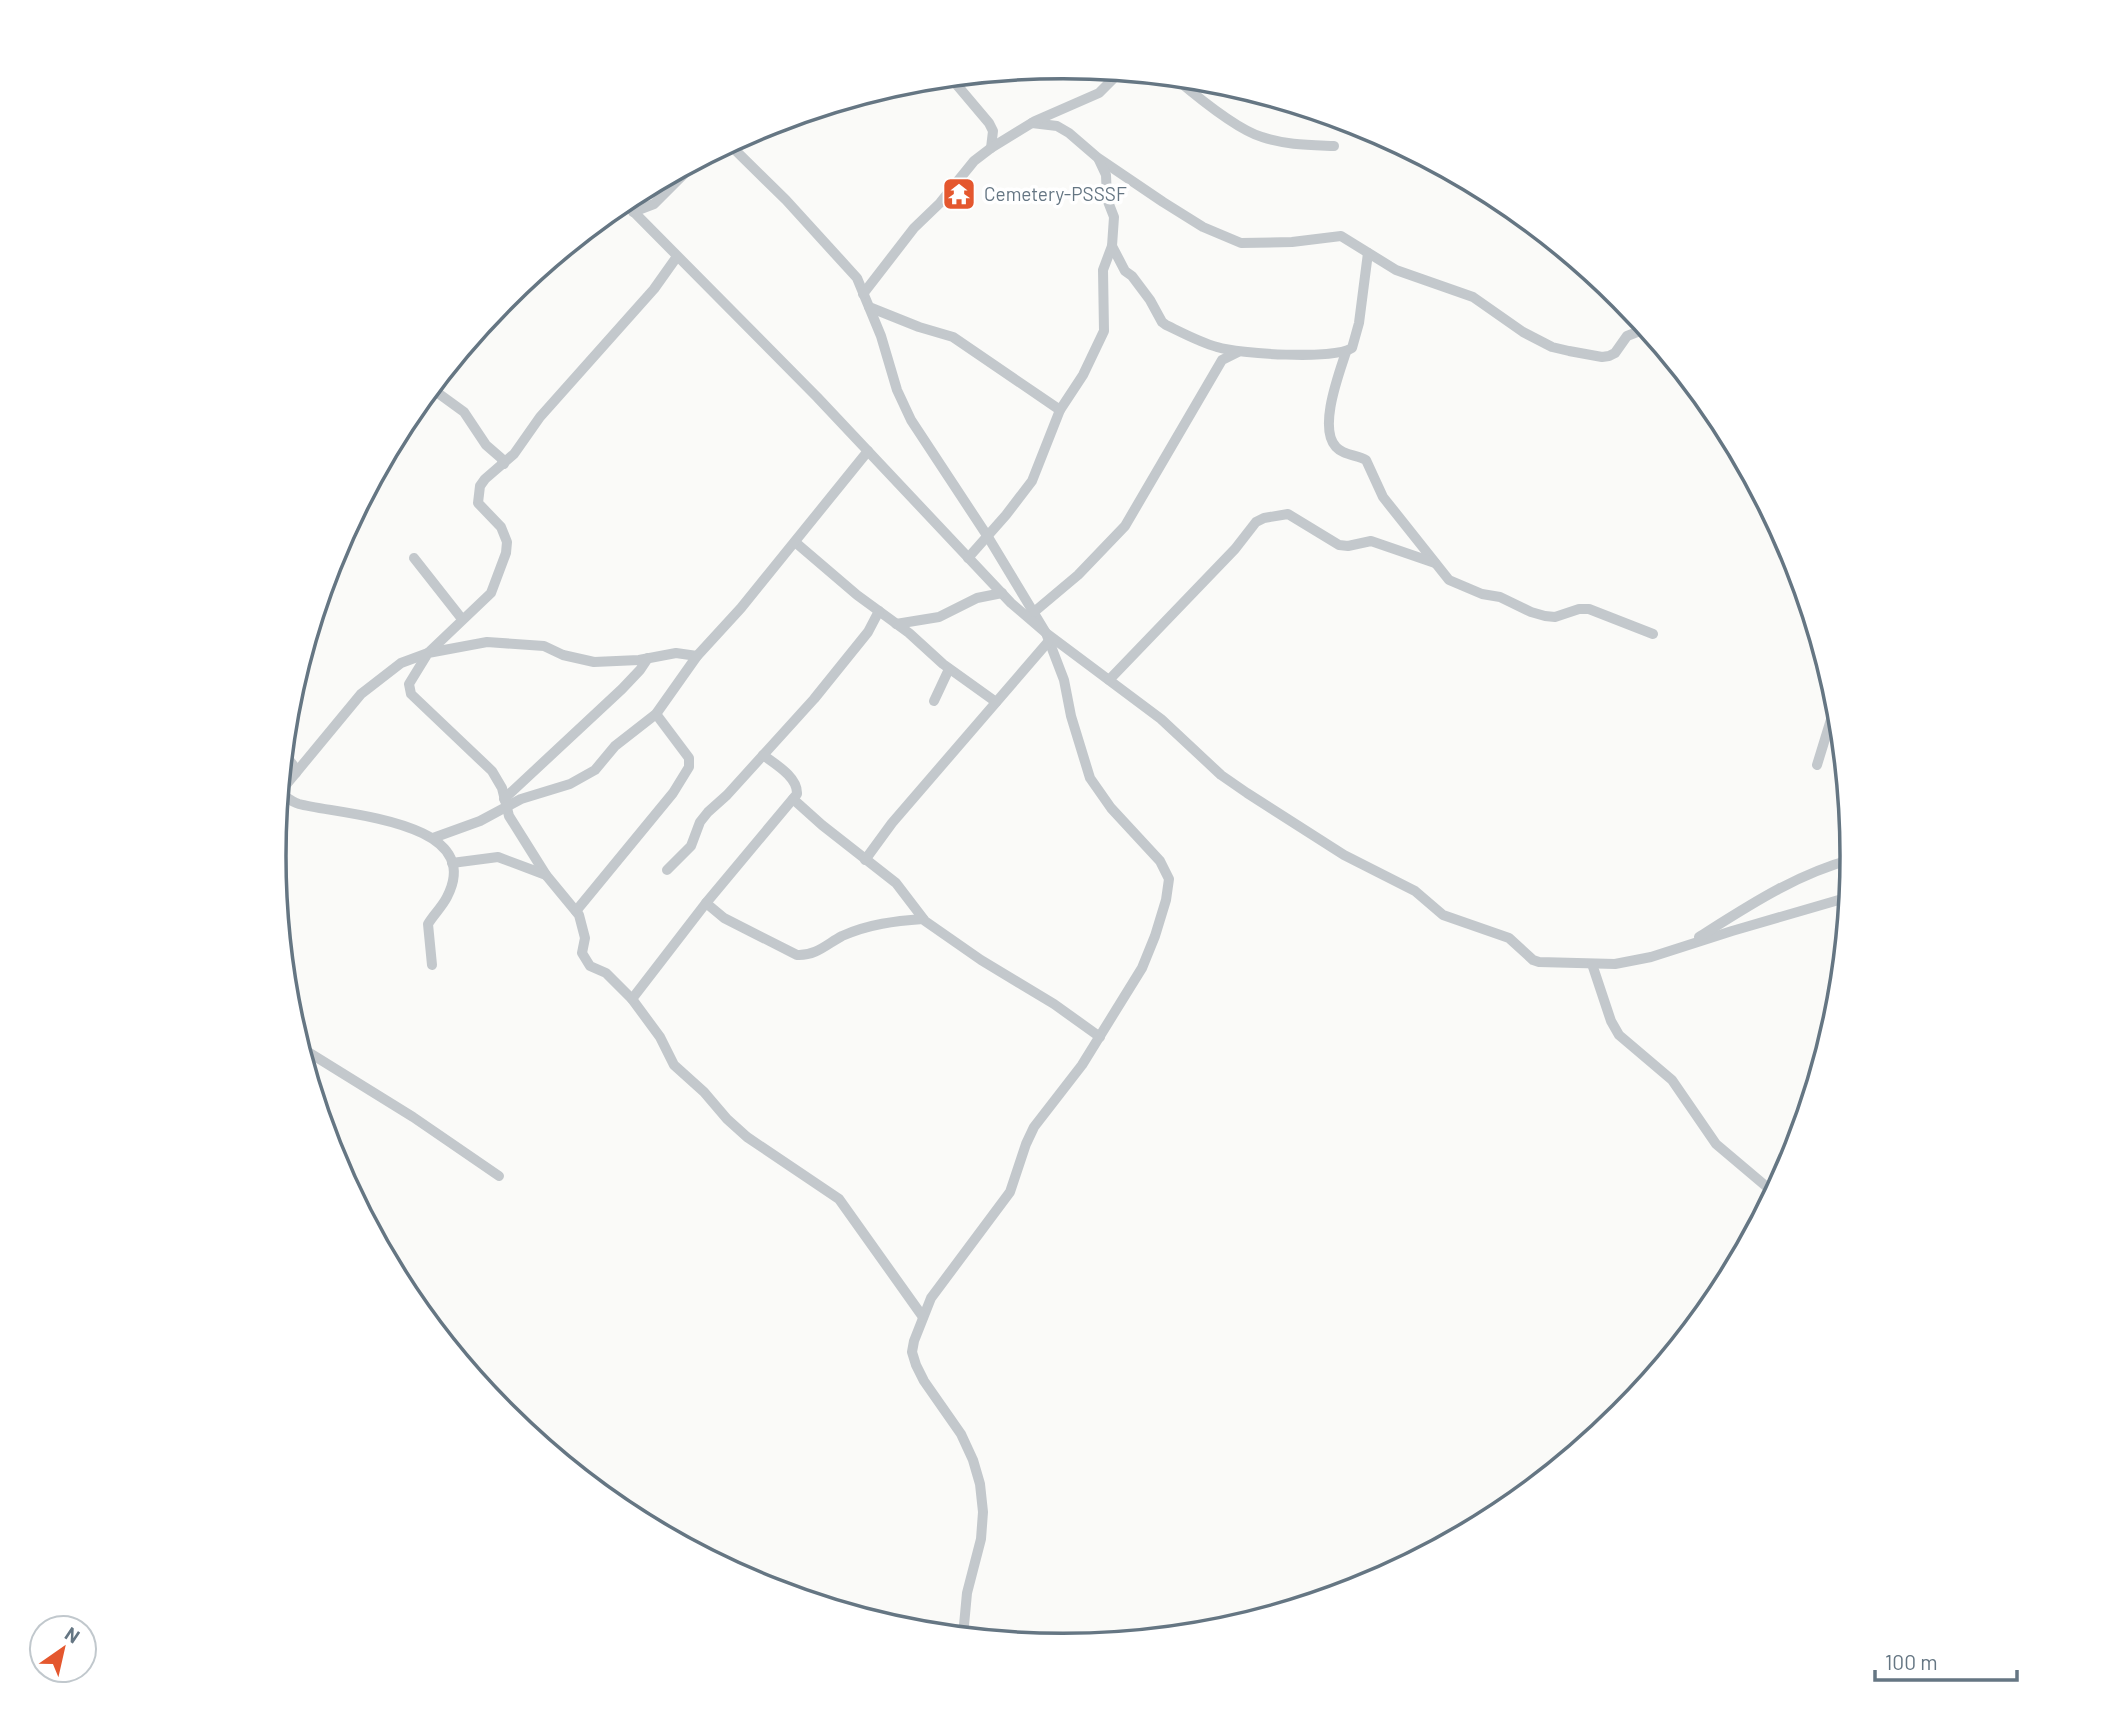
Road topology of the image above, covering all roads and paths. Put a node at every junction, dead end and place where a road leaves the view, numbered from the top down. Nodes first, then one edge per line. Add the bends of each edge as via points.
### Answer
1 (1111, 80) edge
2 (958, 86) edge
3 (1190, 90) edge
4 (1032, 123) junction
5 (1334, 146) dead end
6 (991, 148) junction
7 (737, 151) edge
8 (1098, 158) junction
9 (675, 183) edge
10 (632, 212) joint
11 (1112, 246) junction
12 (1368, 253) junction
13 (676, 258) junction
14 (863, 294) junction
15 (869, 307) junction
16 (1637, 332) edge
17 (1240, 351) junction
18 (1346, 352) junction
19 (439, 393) edge
20 (1060, 411) junction
21 (868, 452) junction
22 (504, 464) junction
23 (988, 537) junction
24 (795, 542) junction
25 (414, 558) dead end
26 (968, 558) junction
27 (1435, 563) junction
28 (1002, 593) junction
29 (879, 611) junction
30 (1034, 612) junction
31 (462, 619) junction
32 (896, 624) junction
33 (1653, 634) dead end
34 (1047, 637) junction
35 (428, 653) junction
36 (697, 656) junction
37 (648, 658) junction
38 (949, 668) junction
39 (1109, 680) junction
40 (934, 701) dead end
41 (996, 702) junction
42 (656, 714) junction
43 (1829, 725) edge
44 (763, 755) junction
45 (292, 764) edge
46 (1817, 765) dead end
47 (296, 773) junction
48 (291, 779) edge
49 (289, 797) edge
50 (793, 799) junction
51 (505, 803) junction
52 (433, 838) junction
53 (865, 860) junction
54 (452, 863) junction
55 (1841, 863) edge
56 (667, 870) dead end
57 (546, 875) junction
58 (1839, 900) edge
59 (706, 903) junction
60 (576, 911) junction
61 (923, 919) junction
62 (1685, 946) junction
63 (1592, 964) junction
64 (432, 965) dead end
65 (632, 999) junction
66 (1100, 1037) junction
67 (312, 1055) edge
68 (499, 1176) dead end
69 (1767, 1187) edge
70 (923, 1317) junction
71 (964, 1627) edge

1 - 4 street via 1099,93
2 - 6 street via 989,123
3 - 5 street via 1256,135
4 - 6 street
4 - 8 street via 1069,132
6 - 14 street via 914,228
7 - 14 street via 850,269
8 - 11 street via 1106,174 1114,218
8 - 12 street via 1190,219 1241,243 1341,236
9 - 10 street via 654,204
10 - 13 street
11 - 17 street via 1163,324 1215,347
11 - 20 street via 1103,271 1104,331
12 - 16 street via 1408,275 1474,298 1552,347 1609,356 1627,336
12 - 18 street via 1359,323 1352,348
13 - 21 street
13 - 22 street
14 - 15 street
15 - 20 street via 953,337
15 - 23 street via 911,420
17 - 18 street
17 - 30 street via 1222,360 1125,526
18 - 27 street via 1333,391 1331,439 1341,451 1366,460 1383,497
19 - 22 street via 464,412
20 - 23 street via 1032,481
21 - 24 street
21 - 26 street
22 - 31 street via 480,486 478,503 505,533 506,554 491,593
23 - 26 street
23 - 30 street
24 - 29 street
24 - 36 street
25 - 31 street
26 - 28 street
27 - 33 street via 1449,580 1531,612 1555,617 1589,609
27 - 39 street via 1371,541 1339,545 1288,514 1264,517
28 - 32 street via 977,598 939,617
28 - 34 street
29 - 32 street
29 - 44 street via 869,632
30 - 34 street
31 - 35 street
32 - 38 street
34 - 39 street
34 - 41 street
34 - 66 street via 1064,680 1090,778 1169,879 1164,908 1142,968
35 - 37 street via 487,642 544,646 594,662
35 - 47 street via 401,663 361,694
35 - 51 street via 409,684 411,694 492,771
36 - 37 street via 676,653
36 - 42 street
37 - 51 street
38 - 40 street
38 - 41 street
39 - 63 street via 1161,719 1221,775 1344,855 1415,891 1443,915 1509,938 1539,962
41 - 53 street
42 - 51 street via 615,746 593,772 570,784
42 - 60 street via 689,758 690,767
43 - 46 street
44 - 50 street via 797,786
44 - 56 street via 708,812 691,846
45 - 47 street
47 - 48 street
49 - 52 street via 343,814 376,817
50 - 53 street
50 - 59 street
51 - 52 street via 480,821
51 - 57 street
52 - 54 street
53 - 61 street via 903,890
54 - 57 street via 498,857
54 - 64 street via 448,896 428,924
55 - 62 street via 1785,885
57 - 60 street
58 - 62 street
59 - 61 street via 724,918 806,956 876,924
59 - 65 street
60 - 65 street via 585,938 582,955
61 - 66 street
62 - 63 street via 1615,964
63 - 69 street via 1619,1035 1672,1080 1716,1144
65 - 70 street via 674,1065 727,1119 839,1199
66 - 70 street via 1034,1127 1010,1192 931,1298
67 - 68 street
70 - 71 street via 912,1352 916,1365 961,1434 980,1484 981,1539

